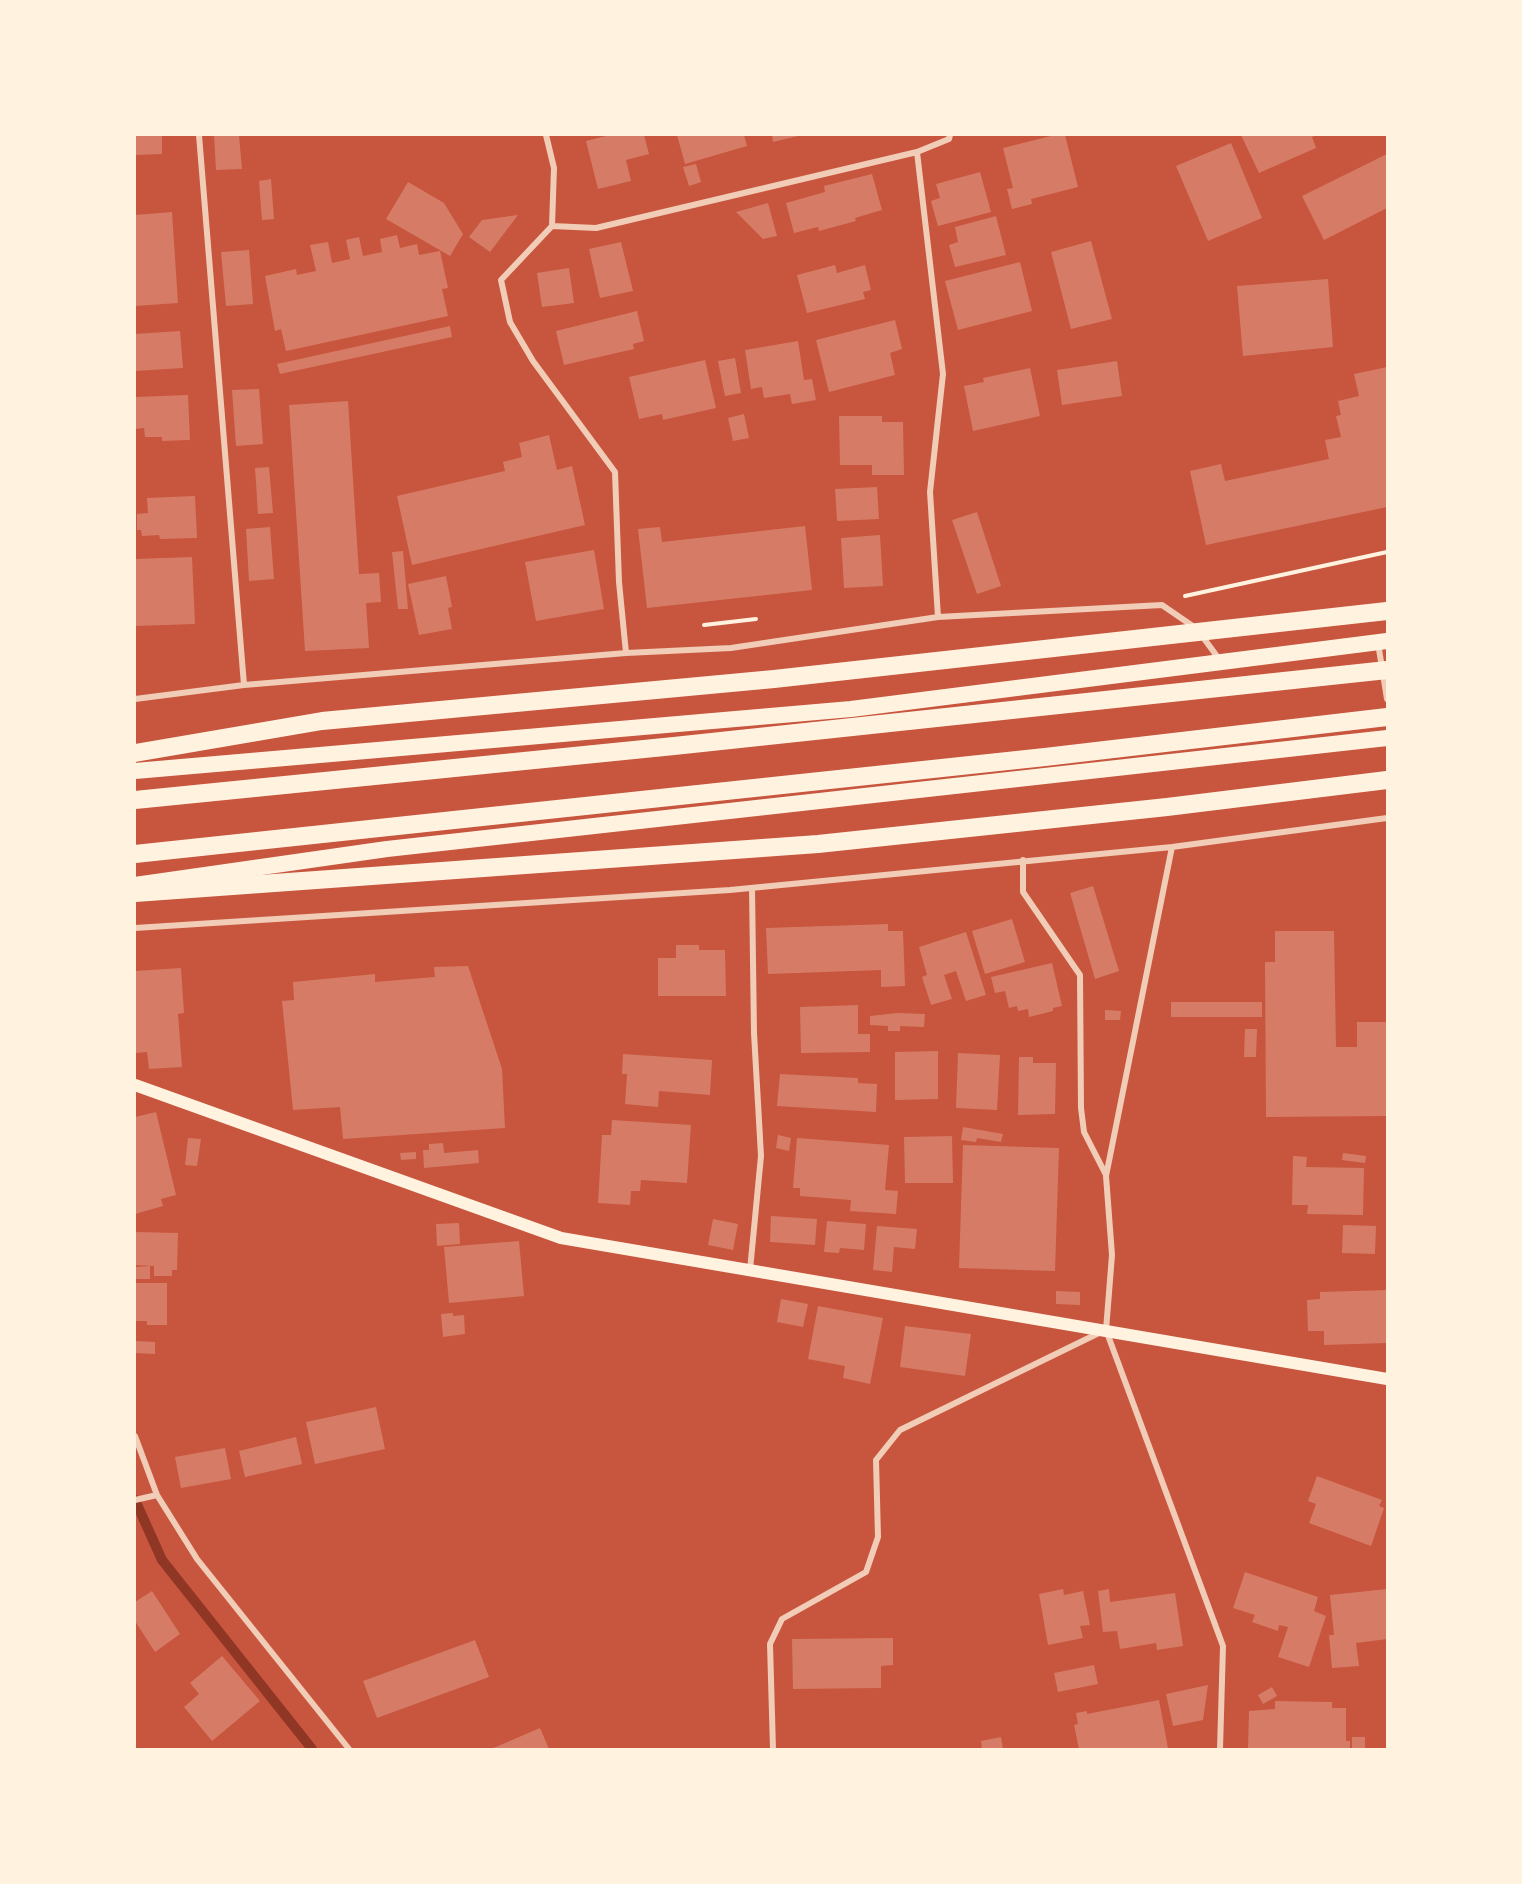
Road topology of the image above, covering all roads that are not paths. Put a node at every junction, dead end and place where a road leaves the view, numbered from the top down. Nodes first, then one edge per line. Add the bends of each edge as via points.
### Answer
1 (199, 135) edge
2 (546, 135) edge
3 (950, 135) edge
4 (916, 152) junction
5 (552, 226) junction
6 (1387, 611) edge
7 (938, 617) junction
8 (1382, 641) edge
9 (626, 653) junction
10 (1222, 664) junction
11 (1387, 670) edge
12 (244, 685) junction
13 (135, 699) edge
14 (1387, 699) edge
15 (1387, 717) edge
16 (1387, 738) edge
17 (135, 753) edge
18 (135, 771) edge
19 (1387, 780) edge
20 (135, 800) edge
21 (1387, 818) edge
22 (1172, 847) junction
23 (135, 854) edge
24 (1023, 860) junction
25 (135, 885) edge
26 (752, 888) junction
27 (135, 893) edge
28 (135, 928) edge
29 (135, 1085) edge
30 (1106, 1176) junction
31 (750, 1271) junction
32 (1106, 1330) junction
33 (1387, 1378) edge
34 (135, 1436) edge
35 (157, 1495) junction
36 (135, 1500) edge
37 (349, 1749) edge
38 (773, 1749) edge
39 (1220, 1749) edge

1 - 12 street
2 - 5 street via 554,168
3 - 4 street via 949,139
4 - 5 street via 596,228
4 - 7 street via 943,374 930,492
5 - 9 street via 501,280 510,322 533,361 615,472
6 - 17 highway via 786,678 322,721
7 - 9 street via 731,648
7 - 10 street via 1162,605 1197,628
8 - 10 highway
8 - 14 street
9 - 12 street
10 - 18 highway via 851,709
11 - 20 highway
12 - 13 street
15 - 23 highway
16 - 25 highway via 387,849
19 - 27 highway via 818,844
21 - 22 street
22 - 24 street
22 - 30 street
24 - 26 street
24 - 30 street via 1023,892 1080,975 1084,1132
26 - 28 street
26 - 31 street via 761,1156
29 - 31 main road via 561,1238
30 - 32 street via 1112,1255
31 - 32 main road
32 - 33 main road
32 - 38 street via 900,1430 894,1437 876,1460 879,1537 866,1572 782,1619 770,1644
32 - 39 street via 1223,1646
34 - 35 street
35 - 36 street
35 - 37 street via 197,1559

